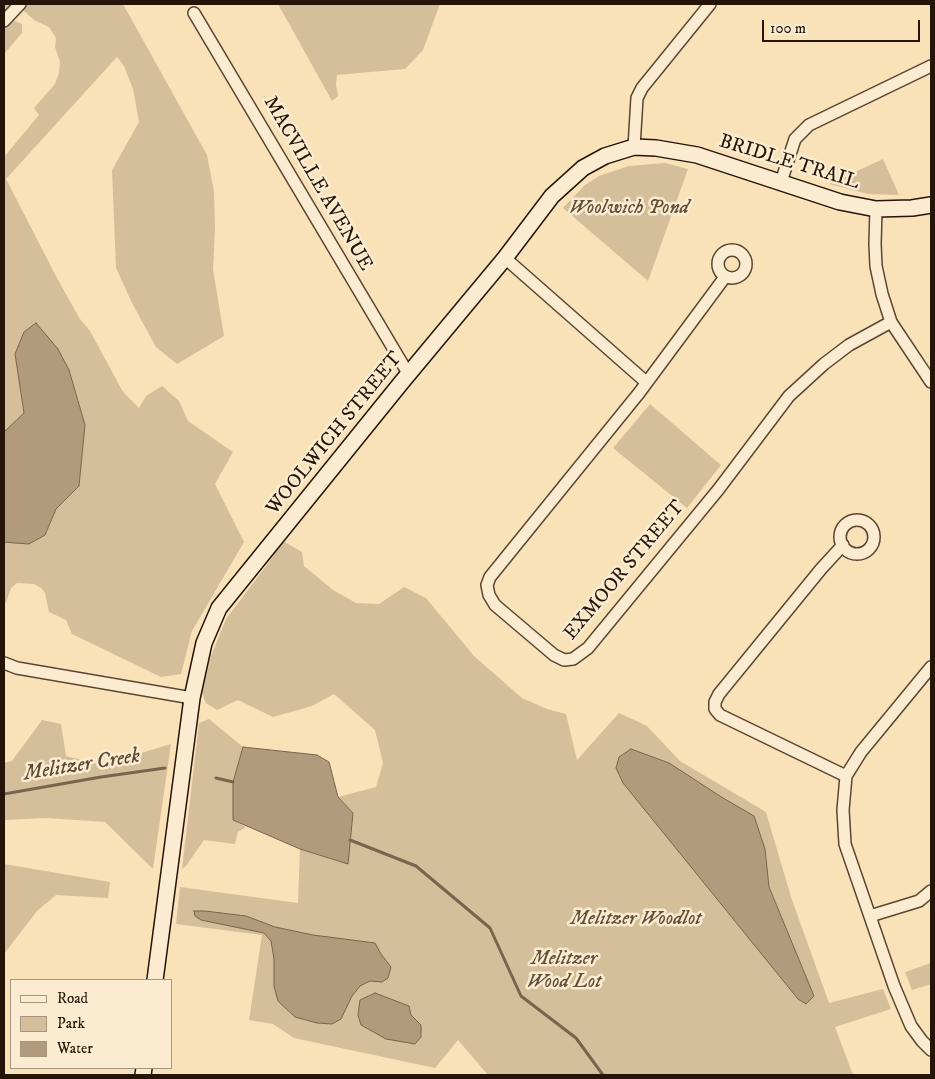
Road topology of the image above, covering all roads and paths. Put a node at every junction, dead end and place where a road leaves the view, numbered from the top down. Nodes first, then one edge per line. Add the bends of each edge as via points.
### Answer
1 (20, 4) edge
2 (710, 4) edge
3 (194, 12) dead end
4 (4, 21) edge
5 (931, 66) edge
6 (634, 147) junction
7 (781, 182) junction
8 (931, 205) edge
9 (876, 209) junction
10 (505, 258) junction
11 (725, 277) dead end
12 (891, 322) junction
13 (409, 375) junction
14 (646, 382) junction
15 (931, 382) edge
16 (843, 546) dead end
17 (4, 663) edge
18 (931, 667) edge
19 (192, 698) junction
20 (846, 776) junction
21 (931, 891) edge
22 (870, 916) junction
23 (155, 979) edge
24 (931, 1050) edge

1 - 4 street
2 - 6 street via 642,88 637,98
3 - 13 street, MACVILLE AVENUE
5 - 7 street via 809,125 795,139
6 - 7 street, BRIDLE TRAIL via 697,155
6 - 10 street, WOOLWICH STREET via 605,156 568,180
7 - 9 street, BRIDLE TRAIL via 840,202
8 - 9 street, BRIDLE TRAIL
9 - 12 street via 876,266
10 - 13 street, WOOLWICH STREET
10 - 14 street
11 - 14 street
12 - 14 street, EXMOOR STREET via 849,345 789,396 718,490 588,648 573,659 564,660 495,605 488,595 487,585 490,577
12 - 15 street
13 - 19 street, WOOLWICH STREET via 219,608 204,643
16 - 20 street via 724,686 715,702 715,709 720,715
17 - 19 street via 17,668
18 - 20 street via 861,752
19 - 23 street, WOOLWICH STREET
20 - 22 street via 845,844
21 - 22 street via 918,901
22 - 24 street via 903,1009 911,1026

